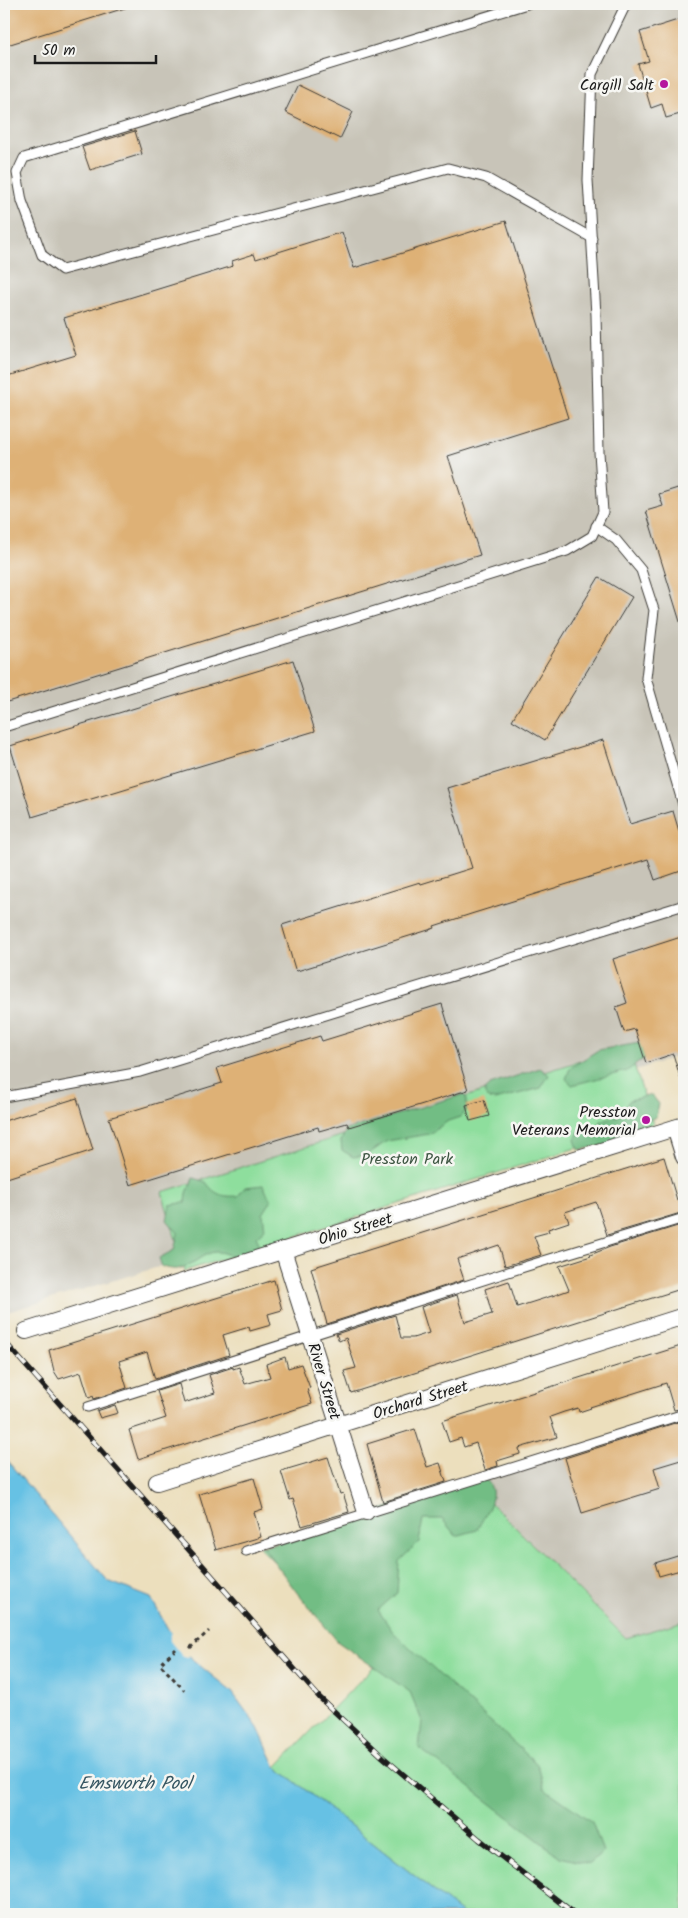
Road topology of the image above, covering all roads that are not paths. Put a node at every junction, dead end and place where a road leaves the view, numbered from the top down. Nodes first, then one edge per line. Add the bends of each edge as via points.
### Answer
1 (527, 4) edge
2 (626, 4) edge
3 (592, 238) junction
4 (596, 526) junction
5 (4, 726) edge
6 (684, 808) edge
7 (684, 902) edge
8 (4, 1097) edge
9 (680, 1127) edge
10 (684, 1157) edge
11 (684, 1218) edge
12 (283, 1250) junction
13 (684, 1316) edge
14 (26, 1331) dead end
15 (311, 1336) junction
16 (88, 1407) dead end
17 (684, 1414) edge
18 (338, 1424) junction
19 (157, 1482) dead end
20 (366, 1512) junction
21 (246, 1551) dead end

1 - 3 lane via 24,158 17,173 22,201 42,255 62,270 448,168 486,178
2 - 3 lane via 592,74 588,180
3 - 4 lane via 603,512
4 - 5 lane via 592,536 567,552
4 - 6 lane via 616,540 641,570 654,610 646,678
7 - 8 lane via 681,906 140,1072
9 - 10 street
9 - 12 street, Ohio Street
11 - 15 lane
12 - 14 street, Ohio Street
12 - 15 street, River Street
13 - 18 street, Orchard Street
15 - 16 lane
15 - 18 street, River Street
17 - 20 lane
18 - 19 street, Orchard Street
18 - 20 street, River Street
20 - 21 lane

